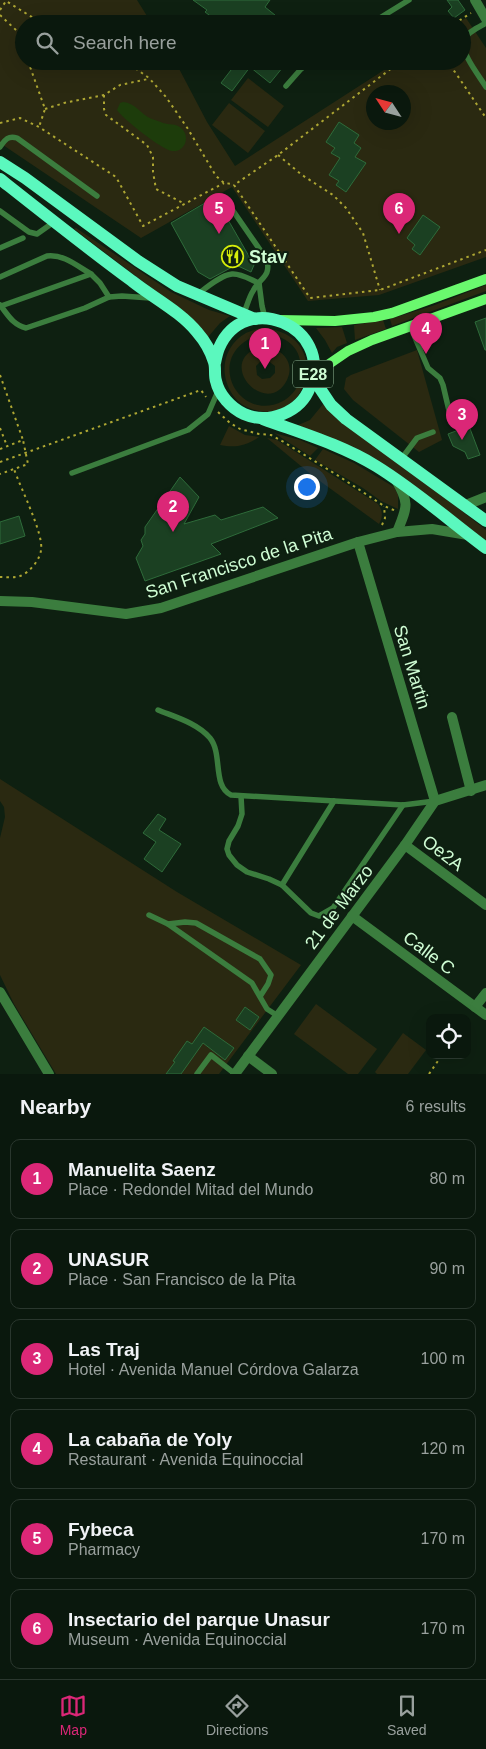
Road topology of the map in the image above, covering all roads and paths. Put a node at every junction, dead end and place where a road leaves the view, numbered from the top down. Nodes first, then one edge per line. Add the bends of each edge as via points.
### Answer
1 (409, 0) edge
2 (6, 1) edge
3 (477, 4) edge
4 (0, 10) edge
5 (29, 15) edge
6 (385, 15) edge
7 (464, 15) edge
8 (0, 16) edge
9 (486, 19) edge
10 (486, 23) edge
11 (15, 29) edge
12 (471, 33) edge
13 (471, 61) edge
14 (31, 70) edge
15 (138, 70) edge
16 (300, 70) edge
17 (388, 70) edge
18 (453, 70) edge
19 (149, 78) junction
20 (286, 86) dead end
21 (486, 86) edge
22 (104, 95) junction
23 (46, 109) junction
24 (486, 118) edge
25 (0, 123) edge
26 (39, 127) junction
27 (0, 147) edge
28 (278, 155) junction
29 (0, 162) edge
30 (0, 179) edge
31 (224, 183) junction
32 (234, 184) junction
33 (96, 196) dead end
34 (227, 202) dead end
35 (186, 204) junction
36 (1, 214) edge
37 (75, 214) junction
38 (59, 225) junction
39 (23, 238) dead end
40 (0, 248) edge
41 (486, 250) edge
42 (90, 274) junction
43 (0, 277) edge
44 (486, 279) edge
45 (259, 282) junction
46 (380, 290) junction
47 (196, 295) junction
48 (109, 297) junction
49 (486, 299) edge
50 (156, 300) junction
51 (0, 306) edge
52 (255, 317) junction
53 (278, 320) junction
54 (410, 326) junction
55 (214, 363) junction
56 (0, 374) edge
57 (313, 376) junction
58 (218, 389) junction
59 (212, 406) junction
60 (261, 418) junction
61 (451, 418) dead end
62 (0, 428) edge
63 (433, 432) dead end
64 (23, 440) junction
65 (6, 446) junction
66 (0, 449) edge
67 (26, 453) junction
68 (402, 458) junction
69 (0, 462) edge
70 (14, 470) junction
71 (72, 473) dead end
72 (0, 474) edge
73 (396, 479) junction
74 (486, 497) edge
75 (466, 505) junction
76 (384, 506) junction
77 (398, 512) dead end
78 (486, 521) edge
79 (378, 530) dead end
80 (397, 532) junction
81 (468, 535) junction
82 (358, 542) junction
83 (486, 548) edge
84 (0, 577) edge
85 (0, 601) edge
86 (158, 710) dead end
87 (452, 717) dead end
88 (478, 788) edge
89 (486, 795) edge
90 (241, 796) junction
91 (334, 801) junction
92 (435, 801) junction
93 (403, 805) junction
94 (405, 845) junction
95 (282, 885) junction
96 (486, 905) edge
97 (149, 915) dead end
98 (352, 916) junction
99 (168, 924) junction
100 (0, 992) edge
101 (486, 993) edge
102 (260, 995) junction
103 (475, 1007) junction
104 (486, 1015) edge
105 (278, 1016) junction
106 (248, 1056) junction
107 (439, 1059) edge
108 (49, 1074) edge
109 (197, 1074) edge
110 (235, 1074) edge
111 (272, 1074) edge
112 (429, 1074) edge

1 - 6 lane
2 - 4 path
2 - 5 path
3 - 7 path
3 - 9 street
8 - 11 path
10 - 12 lane
13 - 21 lane
14 - 23 path
15 - 19 path
16 - 20 lane
17 - 28 path
18 - 24 path
19 - 22 path via 120,85
19 - 31 path via 166,97 216,176
22 - 23 path
22 - 35 path via 106,115 147,145 153,157 156,190
23 - 26 path
25 - 26 path via 20,118
26 - 35 path via 116,177 143,226
27 - 33 lane via 8,138 17,138
28 - 32 path
28 - 46 path via 346,208 364,233
29 - 37 main road, E28
30 - 38 main road
31 - 32 path
31 - 35 path
32 - 46 path via 310,298
34 - 45 lane via 267,260 267,274
36 - 38 lane via 37,234
37 - 38 main road
37 - 47 main road, E28 via 138,260
38 - 50 main road
39 - 40 lane
41 - 46 path
42 - 43 lane via 54,255
42 - 48 lane
42 - 51 lane
44 - 53 main road via 374,317 335,321
45 - 47 lane via 231,274
45 - 52 lane via 262,306
45 - 52 lane via 252,292
47 - 52 main road, E28
48 - 50 lane
48 - 51 lane via 26,328 18,326
49 - 54 main road
50 - 55 main road via 197,332
52 - 53 main road, E28
52 - 55 main road via 228,334
53 - 57 main road, E28 via 294,328 306,340 313,355
54 - 57 main road via 348,352
54 - 61 lane via 428,368 440,378
55 - 58 main road
56 - 64 path
57 - 60 main road, E28 via 310,388 295,407 273,418
57 - 68 main road, E28 via 331,405 346,419
58 - 59 lane
58 - 60 main road, E28 via 235,409
59 - 67 path via 201,390
59 - 71 lane via 208,414 188,430
59 - 76 path via 240,429 271,435
60 - 73 main road, E28 via 342,449
62 - 65 path
63 - 68 lane via 417,438
64 - 65 path
64 - 67 path
65 - 66 path
67 - 69 path
67 - 70 path via 28,464
68 - 75 main road, E28
70 - 72 path
70 - 84 path via 40,536 42,550 30,570 20,576
73 - 80 street via 407,508
73 - 81 main road, E28
74 - 75 street
75 - 78 main road, E28
76 - 77 path
76 - 79 path via 385,518
80 - 81 street, San Francisco de la Pita via 432,529
80 - 82 street, San Francisco de la Pita
81 - 83 main road, E28
82 - 85 street, San Francisco de la Pita via 161,608 126,614
82 - 92 street, San Martin
86 - 90 lane via 198,727 211,739 221,786 226,792
87 - 88 street
88 - 89 street
88 - 92 street
90 - 91 lane
90 - 95 lane via 242,814 229,841 229,855 237,866 247,872
91 - 93 lane
91 - 95 lane
92 - 93 lane
92 - 94 street, 21 de Marzo
93 - 95 lane via 333,908 325,914 311,913
94 - 96 street, Oe2A
94 - 98 street, 21 de Marzo
97 - 99 lane
98 - 103 street, Calle C
98 - 105 street, 21 de Marzo
99 - 102 lane via 252,983
99 - 102 lane via 196,923 260,959 271,975
100 - 108 street
101 - 103 street
102 - 105 lane via 267,1009
103 - 104 street, Calle C
105 - 106 street, 21 de Marzo
106 - 110 street, 21 de Marzo
106 - 111 street
107 - 112 path
109 - 110 lane via 210,1055

